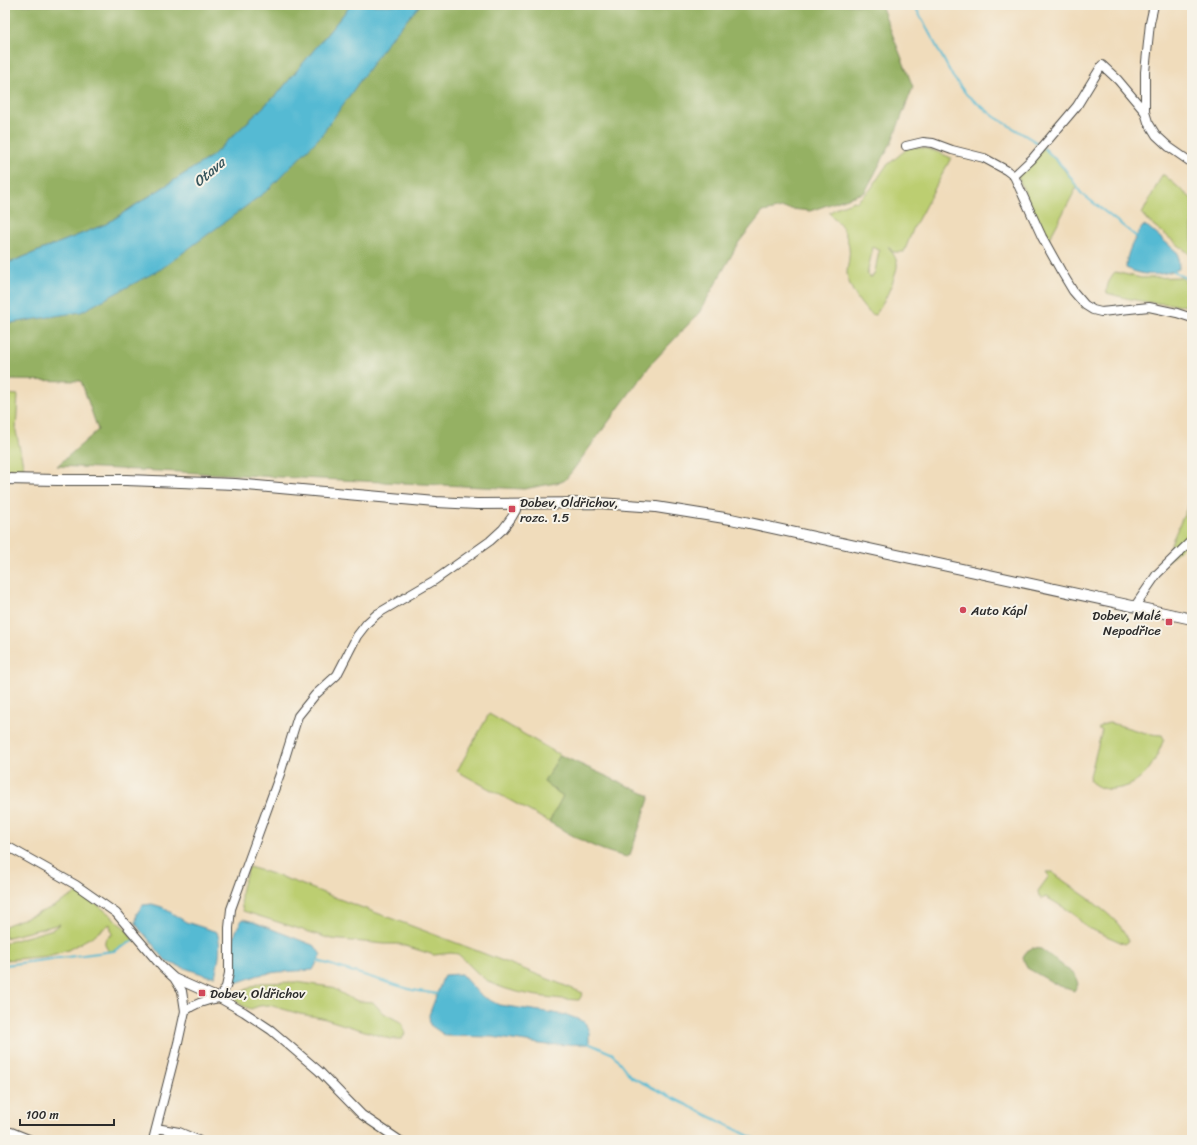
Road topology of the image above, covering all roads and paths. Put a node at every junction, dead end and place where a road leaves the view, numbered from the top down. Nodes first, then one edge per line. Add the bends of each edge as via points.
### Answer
1 (1154, 5) edge
2 (1145, 112) junction
3 (906, 146) dead end
4 (1192, 163) edge
5 (1014, 176) junction
6 (1192, 318) edge
7 (5, 479) edge
8 (516, 504) junction
9 (1192, 540) edge
10 (1136, 606) junction
11 (1192, 619) edge
12 (5, 845) edge
13 (174, 978) junction
14 (219, 998) junction
15 (185, 1011) junction
16 (156, 1128) junction
17 (5, 1133) edge
18 (31, 1140) edge
19 (153, 1140) edge
20 (198, 1140) edge
21 (399, 1140) edge

1 - 2 street via 1145,72
2 - 4 street via 1156,135
2 - 5 street via 1102,65 1074,110
3 - 5 street via 923,142 933,143 984,158
5 - 6 street via 1044,242 1073,291 1085,305 1101,312 1149,308 1177,312
7 - 8 main road via 235,484 436,502
8 - 10 main road via 599,503 656,507 731,519
8 - 14 street via 512,517 490,541 436,580 377,614 367,623 336,675 298,716 280,774 231,909 229,973 226,987
9 - 10 street via 1157,574
10 - 11 main road
12 - 13 street via 76,885 116,913
13 - 14 street
13 - 15 street via 182,991
14 - 15 street via 205,1000
14 - 21 street via 271,1030 319,1071 362,1115
15 - 16 street
16 - 19 street
16 - 20 street via 179,1132
17 - 18 street via 11,1132

